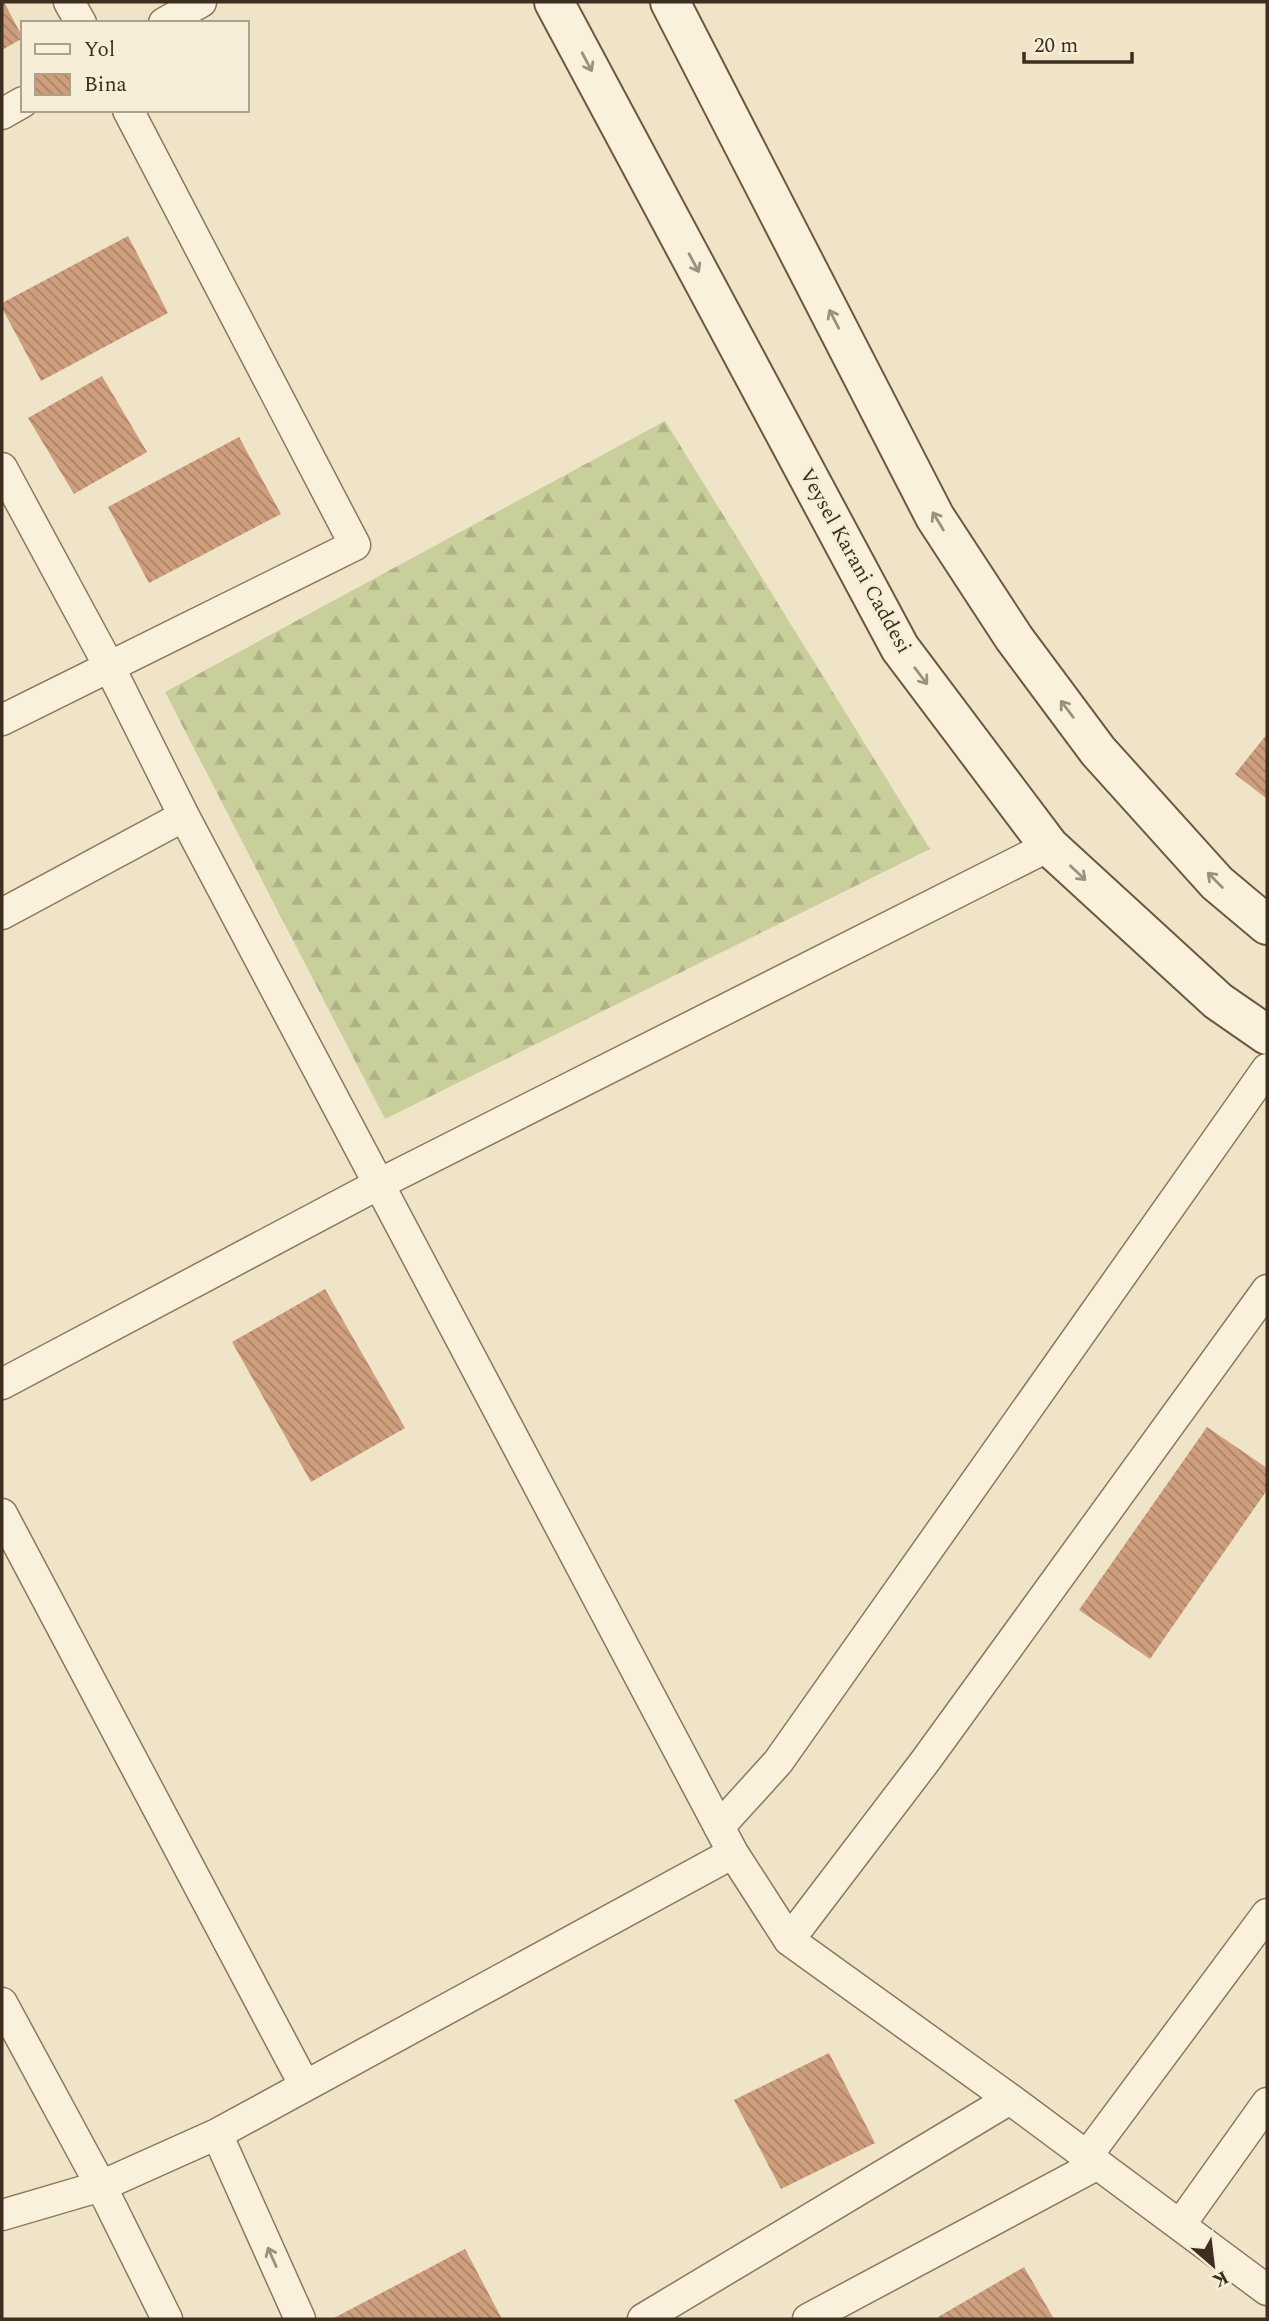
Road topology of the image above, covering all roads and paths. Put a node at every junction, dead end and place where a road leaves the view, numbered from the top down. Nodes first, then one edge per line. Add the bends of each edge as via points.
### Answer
1 (69, 2) edge
2 (201, 2) edge
3 (554, 2) edge
4 (670, 2) edge
5 (80, 21) edge
6 (168, 21) edge
7 (21, 103) edge
8 (129, 112) edge
9 (2, 114) edge
10 (2, 468) edge
11 (109, 666) junction
12 (2, 720) edge
13 (184, 816) junction
14 (1049, 846) junction
15 (2, 914) edge
16 (1267, 925) edge
17 (1267, 1035) edge
18 (1267, 1069) edge
19 (379, 1184) junction
20 (1267, 1290) edge
21 (2, 1384) edge
22 (2, 1514) edge
23 (719, 1827) junction
24 (733, 1853) junction
25 (1267, 1914) edge
26 (789, 1940) junction
27 (2, 2003) edge
28 (305, 2086) junction
29 (1010, 2099) junction
30 (1267, 2103) edge
31 (217, 2134) junction
32 (1093, 2160) junction
33 (102, 2186) junction
34 (2, 2215) edge
35 (1180, 2225) junction
36 (1267, 2290) edge
37 (167, 2319) edge
38 (300, 2319) edge
39 (643, 2319) edge
40 (808, 2319) edge

1 - 5 street
2 - 6 street
3 -> 14 main road, Veysel Karani Caddesi via 900,648
16 -> 4 main road via 1217,883 1098,751 1014,638 935,517
7 - 9 street
8 - 11 street via 355,545
10 - 11 street
11 - 12 street
11 - 13 street
13 - 15 street
13 - 19 street
14 -> 17 main road, Veysel Karani Caddesi via 1218,1001
14 - 19 street
18 - 23 street via 778,1762
19 - 21 street
19 - 23 street
20 - 26 street via 926,1760
22 - 28 street
23 - 24 street
24 - 26 street
24 - 28 street
25 - 32 street
26 - 29 street
27 - 33 street
28 - 31 street
29 - 32 street
29 - 39 street
30 - 35 street
31 - 33 street
38 -> 31 street
32 - 35 street
32 - 40 street
33 - 34 street
33 - 37 street
35 - 36 street

